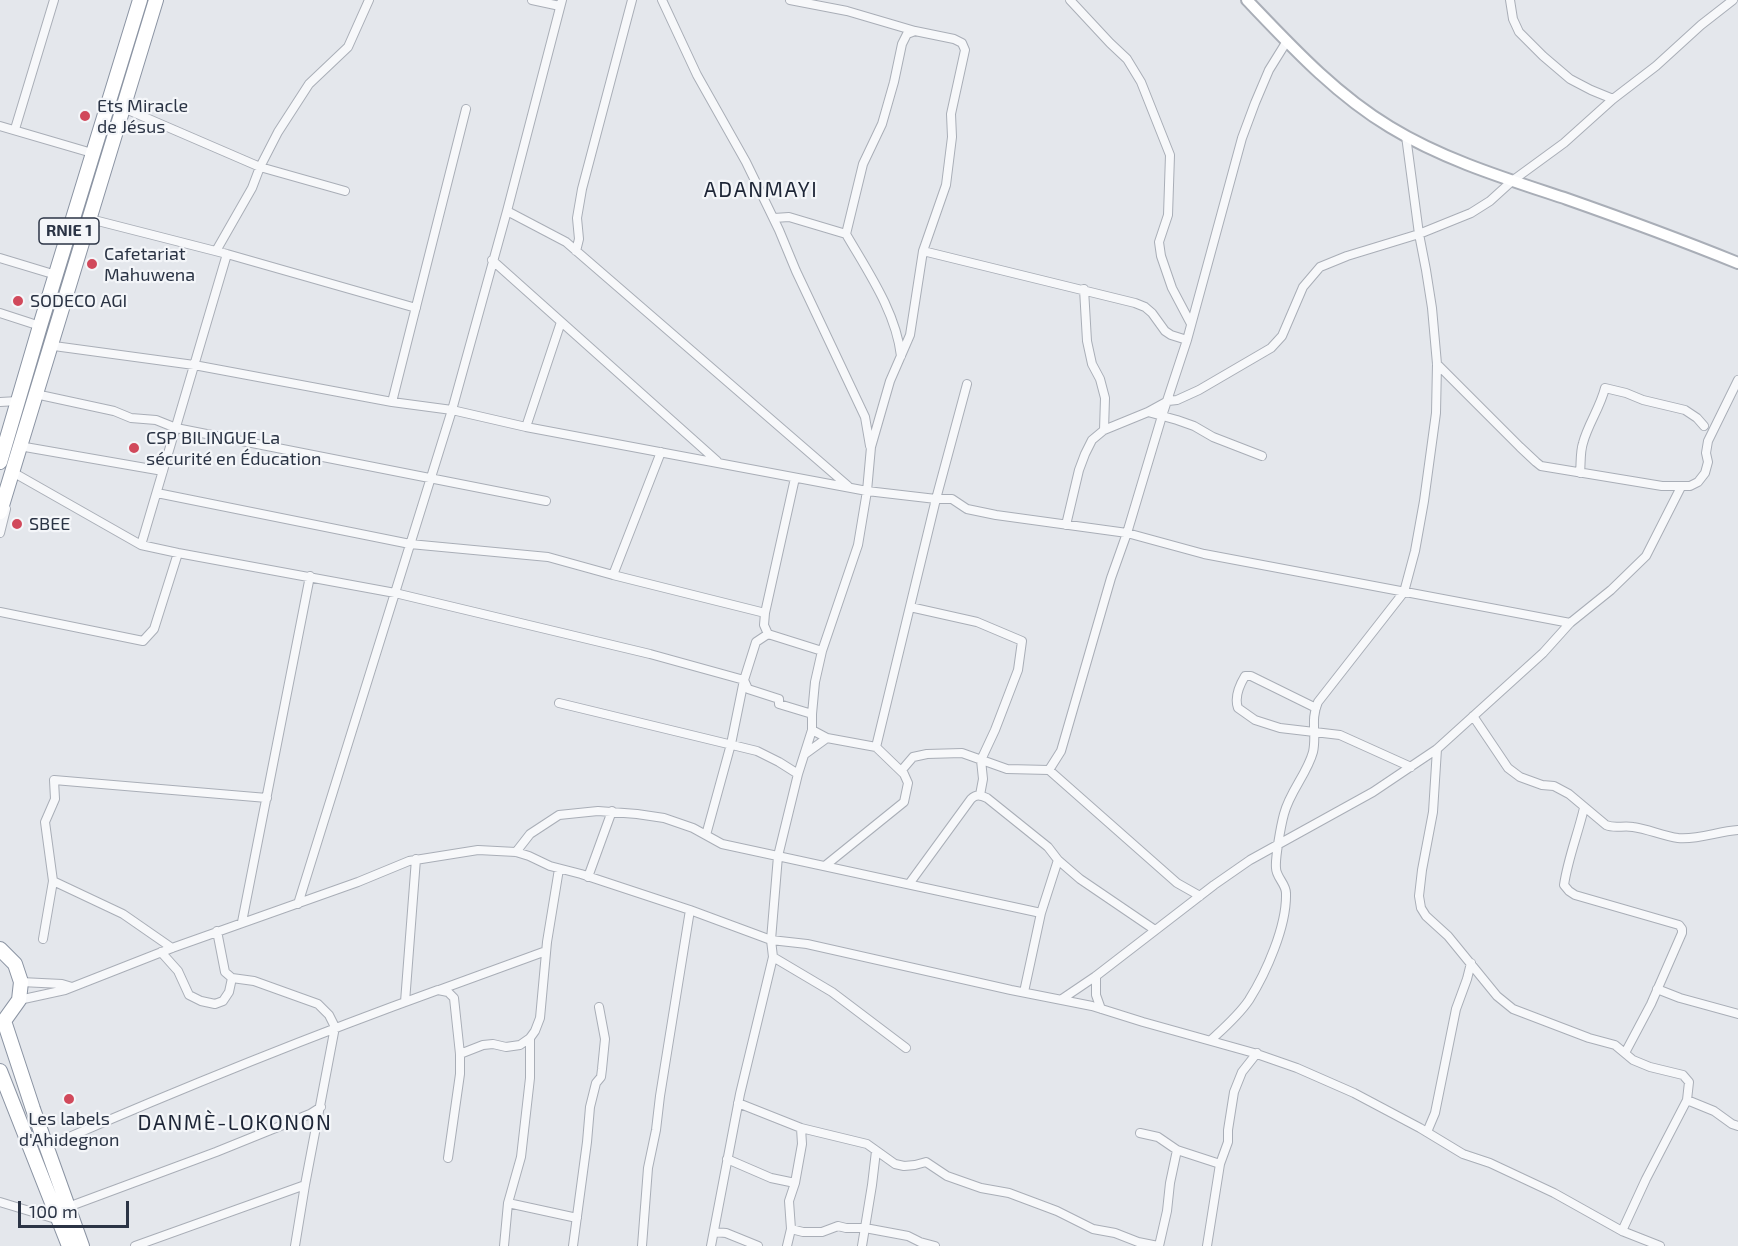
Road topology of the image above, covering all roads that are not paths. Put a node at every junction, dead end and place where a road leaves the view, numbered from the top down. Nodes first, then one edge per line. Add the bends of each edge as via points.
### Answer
1 (54, 0) edge
2 (140, 0) edge
3 (156, 0) edge
4 (162, 0) edge
5 (369, 0) edge
6 (532, 0) edge
7 (632, 0) edge
8 (662, 0) edge
9 (790, 0) edge
10 (842, 0) edge
11 (1070, 0) edge
12 (1247, 0) edge
13 (1510, 0) edge
14 (1733, 0) edge
15 (561, 3) edge
16 (847, 11) junction
17 (915, 31) junction
18 (1287, 41) junction
19 (1613, 99) junction
20 (466, 109) dead end
21 (128, 110) junction
22 (0, 126) edge
23 (15, 129) junction
24 (1406, 136) junction
25 (92, 153) junction
26 (260, 167) junction
27 (1512, 181) junction
28 (345, 191) dead end
29 (507, 211) junction
30 (774, 218) junction
31 (94, 220) junction
32 (846, 234) junction
33 (1419, 234) junction
34 (216, 251) junction
35 (576, 251) junction
36 (923, 251) junction
37 (227, 254) junction
38 (0, 258) edge
39 (492, 260) junction
40 (1738, 262) edge
41 (56, 275) junction
42 (1084, 289) junction
43 (416, 308) junction
44 (0, 313) edge
45 (561, 322) junction
46 (1191, 324) junction
47 (40, 326) junction
48 (1187, 340) junction
49 (54, 346) junction
50 (901, 356) junction
51 (1437, 364) junction
52 (194, 365) junction
53 (1738, 380) edge
54 (966, 384) dead end
55 (40, 395) junction
56 (18, 401) junction
57 (1168, 401) junction
58 (0, 402) edge
59 (392, 402) junction
60 (452, 410) junction
61 (1148, 412) junction
62 (1162, 416) junction
63 (1704, 426) dead end
64 (526, 427) junction
65 (176, 428) junction
66 (1104, 430) junction
67 (25, 447) junction
68 (871, 447) junction
69 (661, 452) junction
70 (1262, 456) dead end
71 (0, 462) edge
72 (718, 462) junction
73 (163, 471) junction
74 (1580, 473) junction
75 (16, 474) junction
76 (795, 477) junction
77 (430, 479) junction
78 (1682, 487) junction
79 (849, 488) junction
80 (867, 491) junction
81 (157, 493) junction
82 (936, 499) junction
83 (546, 501) dead end
84 (0, 512) edge
85 (1066, 525) junction
86 (1127, 533) junction
87 (0, 534) edge
88 (141, 544) junction
89 (410, 544) junction
90 (178, 553) junction
91 (613, 575) junction
92 (310, 576) junction
93 (1404, 592) junction
94 (395, 593) junction
95 (910, 608) junction
96 (0, 612) edge
97 (765, 613) junction
98 (1570, 623) junction
99 (768, 634) junction
100 (822, 651) junction
101 (744, 680) junction
102 (559, 704) dead end
103 (1316, 708) junction
104 (812, 714) junction
105 (1473, 717) junction
106 (812, 729) junction
107 (1314, 732) junction
108 (827, 738) junction
109 (731, 744) junction
110 (876, 747) junction
111 (1437, 749) junction
112 (805, 754) junction
113 (981, 760) junction
114 (1411, 767) junction
115 (1049, 770) junction
116 (902, 771) junction
117 (798, 774) junction
118 (980, 795) junction
119 (267, 798) junction
120 (1584, 808) junction
121 (612, 811) junction
122 (1738, 830) edge
123 (706, 835) junction
124 (1280, 844) junction
125 (516, 852) junction
126 (778, 856) junction
127 (416, 860) junction
128 (1058, 860) junction
129 (826, 865) junction
130 (559, 869) junction
131 (588, 877) junction
132 (53, 880) junction
133 (909, 884) junction
134 (1200, 896) junction
135 (298, 904) junction
136 (690, 910) junction
137 (1041, 913) junction
138 (242, 922) junction
139 (1155, 930) junction
140 (217, 931) junction
141 (43, 939) dead end
142 (771, 940) junction
143 (172, 948) junction
144 (0, 949) edge
145 (546, 951) junction
146 (161, 952) junction
147 (773, 957) junction
148 (1471, 963) junction
149 (1096, 976) junction
150 (1482, 977) junction
151 (232, 978) junction
152 (1467, 980) junction
153 (21, 982) junction
154 (72, 987) junction
155 (1657, 989) junction
156 (438, 990) junction
157 (1024, 992) junction
158 (1062, 999) junction
159 (19, 1000) junction
160 (405, 1002) junction
161 (599, 1007) dead end
162 (1101, 1009) junction
163 (1738, 1014) edge
164 (2, 1022) edge
165 (335, 1027) junction
166 (530, 1038) junction
167 (1211, 1040) junction
168 (906, 1048) dead end
169 (1257, 1053) junction
170 (1625, 1053) junction
171 (460, 1054) junction
172 (0, 1071) edge
173 (1687, 1100) junction
174 (738, 1103) junction
175 (321, 1107) junction
176 (1738, 1126) edge
177 (801, 1128) junction
178 (1427, 1132) junction
179 (1140, 1133) dead end
180 (46, 1147) junction
181 (1177, 1150) junction
182 (876, 1151) junction
183 (448, 1158) dead end
184 (728, 1159) junction
185 (1220, 1164) junction
186 (795, 1183) junction
187 (305, 1185) junction
188 (0, 1202) edge
189 (508, 1203) junction
190 (68, 1207) junction
191 (578, 1218) junction
192 (59, 1220) junction
193 (865, 1228) junction
194 (791, 1229) junction
195 (1622, 1231) junction
196 (714, 1232) junction
197 (69, 1246) edge
198 (82, 1246) edge
199 (135, 1246) edge
200 (295, 1246) edge
201 (504, 1246) edge
202 (573, 1246) edge
203 (642, 1246) edge
204 (711, 1246) edge
205 (758, 1246) edge
206 (787, 1246) edge
207 (862, 1246) edge
208 (935, 1246) edge
209 (1158, 1246) edge
210 (1207, 1246) edge
211 (1660, 1246) edge

1 - 23 street
2 - 25 highway, RNIE 1
3 - 84 highway, RNIE 1
4 - 21 street
5 - 26 street via 348,47 309,84
6 - 15 street
7 - 35 street via 582,189
8 - 30 street via 697,75
9 - 16 street
10 - 16 street
11 - 46 street via 1127,59 1141,82 1170,155 1168,215 1159,242 1172,288
12 - 18 main road
13 - 19 street via 1519,32 1543,56 1570,79
14 - 19 street
15 - 29 street
16 - 17 street
17 - 32 street via 907,34 902,44 882,124 863,164
17 - 36 street via 954,39 965,50 951,114 946,185
18 - 24 main road via 1359,106
18 - 46 street via 1269,70 1242,138
19 - 27 street via 1564,143
20 - 43 street
21 - 26 street
21 - 31 street
22 - 23 street
23 - 25 street
24 - 27 main road
24 - 33 street
25 - 41 highway, RNIE 1
26 - 28 street
26 - 34 street
27 - 33 street via 1471,213
27 - 40 main road
29 - 35 street
29 - 39 street
30 - 32 street via 789,217
30 - 68 street via 865,417
31 - 34 street
31 - 49 street
32 - 50 street via 878,288 899,340
33 - 51 street
33 - 57 street via 1320,267 1303,287 1276,343 1199,390
34 - 37 street
35 - 79 street
36 - 42 street
36 - 50 street via 910,335
37 - 43 street
37 - 52 street
38 - 41 street
39 - 45 street
39 - 60 street
41 - 47 highway, RNIE 1
42 - 48 street via 1145,307 1165,331
42 - 66 street via 1087,341 1105,398
43 - 59 street
44 - 47 street
45 - 64 street
45 - 72 street
46 - 48 street
47 - 56 highway, RNIE 1
48 - 57 street
49 - 52 street
49 - 55 street
50 - 68 street
51 - 74 street via 1536,462
51 - 93 street via 1436,413 1427,479
52 - 59 street
52 - 65 street
53 - 78 street via 1708,441 1705,473 1698,482
54 - 82 street
55 - 65 street via 131,418 156,420
55 - 67 street
56 - 58 street
56 - 71 highway, RNIE 1
57 - 61 street
57 - 62 street
59 - 60 street
60 - 64 street
60 - 77 street
61 - 62 street
61 - 66 street
62 - 70 street
62 - 86 street
63 - 74 street via 1685,410 1605,388 1582,445
64 - 69 street
65 - 73 street
65 - 77 street
66 - 85 street via 1092,440 1085,454
67 - 73 street
67 - 75 street
68 - 80 street
69 - 72 street
69 - 91 street
72 - 76 street
73 - 81 street
74 - 78 street
75 - 87 street
75 - 88 street
76 - 79 street
76 - 97 street
77 - 83 street
77 - 89 street
78 - 98 street via 1646,556
79 - 80 street
80 - 82 street
80 - 100 street via 858,545
81 - 88 street
81 - 89 street
82 - 85 street via 952,500 967,509 996,515
82 - 95 street
85 - 86 street
86 - 93 street via 1204,554
86 - 115 street via 1061,752
88 - 90 street
89 - 91 street via 548,557
89 - 94 street
90 - 92 street
90 - 96 street via 154,629 143,641
91 - 97 street
92 - 94 street
92 - 119 street
93 - 98 street
93 - 103 street
94 - 101 street
94 - 135 street
95 - 110 street
95 - 113 street via 977,622 1022,641 1018,670
97 - 99 street
98 - 105 street
99 - 100 street
99 - 101 street via 756,642
100 - 104 street
101 - 104 street via 748,689 779,699 779,705
101 - 109 street
102 - 109 street
103 - 107 street
103 - 107 street via 1251,676 1245,676 1236,698 1238,708 1254,720
104 - 106 street
105 - 111 street
105 - 120 street via 1508,768 1520,777 1554,786
106 - 108 street
106 - 112 street
107 - 114 street via 1340,735
107 - 124 street via 1309,765 1284,814
108 - 110 street
108 - 112 street
109 - 117 street via 757,751
109 - 123 street
110 - 116 street
111 - 114 street
111 - 148 street via 1433,812 1419,896 1426,916
112 - 117 street
113 - 115 street via 1007,769
113 - 116 street via 962,753 927,754 913,757
113 - 118 street
114 - 124 street
115 - 134 street via 1177,883
116 - 129 street via 908,783 904,802
117 - 126 street
118 - 128 street via 1048,847
118 - 133 street via 971,799
119 - 132 street via 54,780 55,799 45,822
119 - 138 street
120 - 122 street via 1613,828 1630,826 1678,838
120 - 155 street via 1564,885 1575,895 1682,928
121 - 123 street via 664,818
121 - 125 street via 559,815 530,834
121 - 131 street
123 - 126 street via 722,844
124 - 134 street
124 - 167 street via 1276,870 1287,890 1278,939 1248,1000
125 - 127 street via 478,850
125 - 130 street
126 - 129 street
126 - 142 street
127 - 135 street
127 - 160 street
128 - 137 street
128 - 139 street
129 - 133 street
130 - 131 street
130 - 145 street
131 - 136 street
132 - 141 street
132 - 143 street via 123,915
133 - 137 street
134 - 139 street
135 - 138 street
136 - 142 street
136 - 203 street via 648,1168
137 - 157 street
138 - 140 street
139 - 149 street
140 - 143 street
140 - 151 street via 225,972
142 - 147 street
142 - 157 street via 807,944
143 - 146 street
144 - 153 highway via 15,964
145 - 156 street
145 - 166 street via 540,1018
146 - 151 street via 178,971 189,995 201,1001 223,1001
146 - 154 street
147 - 168 street via 832,992
147 - 174 street
148 - 150 street
148 - 152 street
149 - 158 street
149 - 162 street
150 - 152 street
150 - 170 street via 1514,1010 1615,1045
151 - 165 street via 254,981 318,1004
152 - 178 street via 1456,1009 1435,1113
153 - 154 street
153 - 159 highway
154 - 159 street
155 - 163 street
155 - 170 street
156 - 160 street
156 - 171 street via 454,998
157 - 158 street
158 - 162 street
159 - 164 highway
160 - 165 street
161 - 191 street via 605,1039 601,1077 590,1107
162 - 167 street
164 - 180 highway
165 - 175 street
165 - 180 street
166 - 171 street via 520,1045 483,1045
166 - 189 street via 531,1078 521,1157
167 - 169 street
169 - 178 street via 1354,1093
169 - 185 street via 1242,1072 1234,1092 1228,1142
170 - 173 street via 1650,1067 1683,1075 1689,1082
171 - 183 street
172 - 192 highway
173 - 176 street
173 - 195 street
174 - 177 street
174 - 184 street
175 - 187 street
175 - 190 street via 216,1152
177 - 182 street via 867,1143
177 - 186 street
178 - 195 street via 1463,1154 1554,1193
179 - 181 street via 1158,1137
180 - 190 highway
181 - 185 street
181 - 209 street
182 - 193 street
182 - 209 street via 895,1164 926,1162 947,1176 1010,1193 1093,1229
184 - 186 street via 771,1178
184 - 196 street
185 - 210 street
186 - 194 street via 789,1201
187 - 199 street
187 - 200 street
188 - 192 street
189 - 191 street
189 - 201 street
190 - 198 highway
191 - 202 street
192 - 197 highway
193 - 194 street via 838,1226 822,1232
193 - 207 street
193 - 208 street
194 - 206 street
195 - 211 street
196 - 204 street
196 - 205 street

